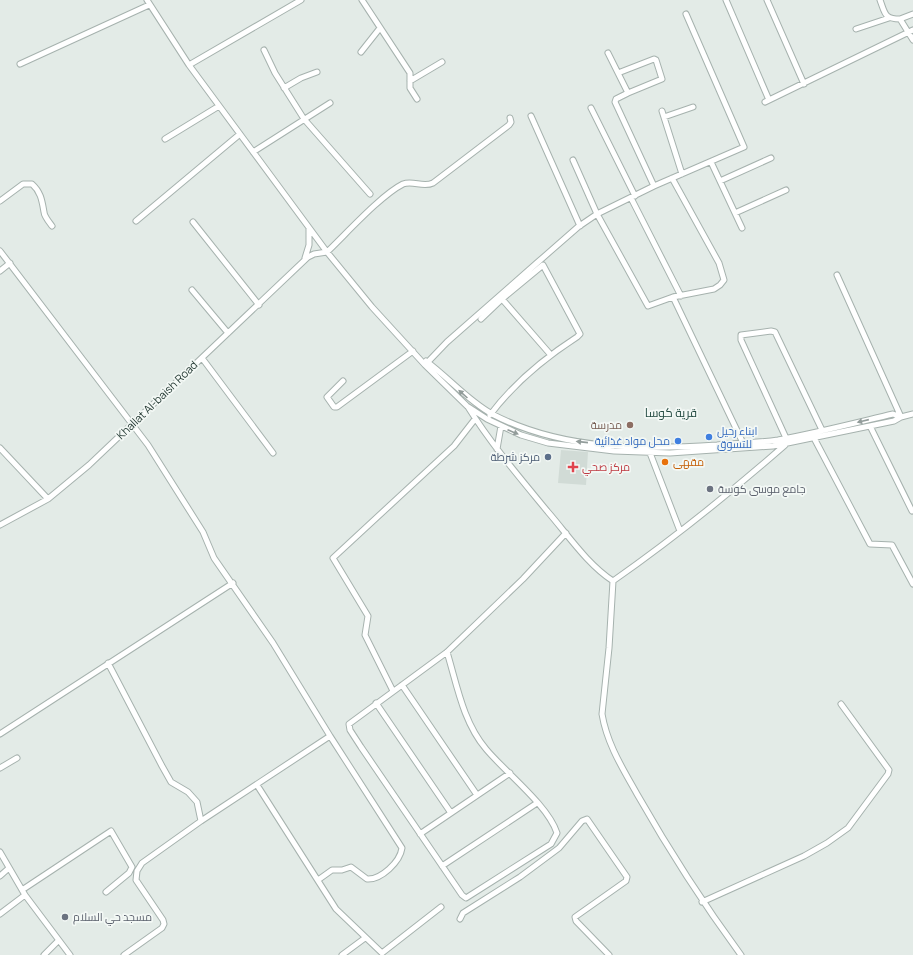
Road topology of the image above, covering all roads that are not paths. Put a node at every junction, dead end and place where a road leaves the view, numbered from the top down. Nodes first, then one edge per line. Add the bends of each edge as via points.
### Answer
1 (301, 0) edge
2 (362, 0) edge
3 (726, 0) edge
4 (767, 0) edge
5 (880, 0) edge
6 (148, 2) edge
7 (686, 14) dead end
8 (913, 14) edge
9 (889, 18) junction
10 (900, 19) junction
11 (380, 28) junction
12 (856, 28) dead end
13 (910, 31) edge
14 (913, 40) edge
15 (264, 50) dead end
16 (361, 52) dead end
17 (608, 53) dead end
18 (442, 62) dead end
19 (20, 64) dead end
20 (188, 65) junction
21 (317, 72) dead end
22 (618, 73) junction
23 (410, 81) junction
24 (804, 84) junction
25 (284, 88) junction
26 (628, 93) junction
27 (417, 99) dead end
28 (330, 103) dead end
29 (219, 106) junction
30 (693, 107) dead end
31 (591, 108) dead end
32 (662, 110) dead end
33 (531, 116) dead end
34 (664, 117) junction
35 (510, 118) dead end
36 (304, 119) junction
37 (240, 134) junction
38 (165, 139) dead end
39 (253, 152) junction
40 (771, 158) dead end
41 (574, 160) dead end
42 (711, 162) junction
43 (682, 174) junction
44 (672, 178) junction
45 (720, 181) junction
46 (654, 186) junction
47 (786, 190) dead end
48 (370, 194) dead end
49 (633, 197) junction
50 (0, 201) edge
51 (735, 213) junction
52 (597, 214) junction
53 (136, 221) dead end
54 (193, 222) dead end
55 (52, 226) dead end
56 (580, 226) junction
57 (308, 228) junction
58 (742, 228) dead end
59 (0, 251) edge
60 (327, 252) junction
61 (304, 261) junction
62 (10, 263) junction
63 (0, 271) edge
64 (837, 275) dead end
65 (192, 290) dead end
66 (681, 296) junction
67 (673, 298) junction
68 (502, 300) junction
69 (260, 305) junction
70 (481, 319) dead end
71 (228, 333) junction
72 (413, 351) junction
73 (550, 354) junction
74 (202, 358) junction
75 (426, 364) junction
76 (343, 381) dead end
77 (467, 406) junction
78 (491, 413) junction
79 (913, 414) edge
80 (901, 417) junction
81 (475, 419) junction
82 (487, 419) junction
83 (133, 424) junction
84 (501, 426) junction
85 (870, 426) junction
86 (822, 430) junction
87 (554, 437) junction
88 (786, 438) junction
89 (814, 438) junction
90 (772, 440) junction
91 (743, 443) junction
92 (552, 444) junction
93 (786, 444) junction
94 (614, 445) junction
95 (632, 446) junction
96 (773, 446) junction
97 (0, 448) edge
98 (497, 449) junction
99 (614, 451) junction
100 (632, 452) junction
101 (273, 453) dead end
102 (650, 453) junction
103 (48, 499) junction
104 (912, 511) dead end
105 (0, 525) edge
106 (680, 531) junction
107 (566, 533) junction
108 (613, 581) junction
109 (233, 583) junction
110 (913, 584) edge
111 (447, 652) junction
112 (108, 663) junction
113 (402, 685) junction
114 (393, 691) junction
115 (376, 704) junction
116 (841, 704) dead end
117 (0, 734) edge
118 (330, 736) junction
119 (17, 758) dead end
120 (0, 768) edge
121 (510, 773) junction
122 (257, 785) junction
123 (478, 795) junction
124 (537, 803) junction
125 (451, 813) junction
126 (201, 821) junction
127 (420, 834) junction
128 (0, 852) edge
129 (442, 866) junction
130 (10, 868) junction
131 (0, 876) edge
132 (318, 880) junction
133 (24, 892) junction
134 (106, 892) dead end
135 (702, 902) junction
136 (441, 907) dead end
137 (0, 914) edge
138 (460, 919) dead end
139 (365, 938) junction
140 (58, 940) junction
141 (44, 955) edge
142 (70, 955) edge
143 (124, 955) edge
144 (342, 955) edge
145 (609, 955) edge
146 (741, 955) edge

1 - 20 street
2 - 11 street
3 - 24 street via 767,101
4 - 24 street
5 - 9 street
6 - 19 street
6 - 20 street
7 - 42 street via 745,146
8 - 10 street
9 - 10 street
9 - 12 street
10 - 13 street
11 - 16 street
11 - 23 street via 410,73
13 - 14 street
13 - 24 street
15 - 25 street
17 - 22 street
18 - 23 street
20 - 29 street
21 - 25 street
22 - 26 street
22 - 26 street via 656,60 662,79
23 - 27 street via 410,88
25 - 36 street
26 - 46 street via 615,102
28 - 36 street
29 - 37 street
29 - 38 street
30 - 34 street
31 - 49 street
32 - 34 street
33 - 56 street
34 - 43 street
35 - 60 street via 509,125 433,183 426,186 407,183 384,198
36 - 39 street
36 - 48 street
37 - 39 street
37 - 53 street
39 - 57 street
40 - 45 street
41 - 52 street
42 - 43 street
42 - 45 street
43 - 44 street
44 - 46 street
44 - 66 street via 724,276 723,282 714,289
45 - 51 street
46 - 49 street
47 - 51 street
49 - 52 street
49 - 66 street
50 - 55 street via 24,184 32,184 37,189 44,204 44,213
51 - 58 street
52 - 56 street
52 - 67 street via 647,306
54 - 69 street
56 - 75 street via 481,312
57 - 60 street
57 - 61 street via 310,245
59 - 62 street
60 - 61 street via 314,254
60 - 72 street via 372,307
61 - 69 street, Khallat Al-baish Road
62 - 63 street
62 - 83 street
64 - 80 street
65 - 71 street
66 - 67 street
67 - 91 street
68 - 70 street
68 - 73 street
68 - 73 street via 544,265 580,334
69 - 71 street, Khallat Al-baish Road
71 - 74 street, Khallat Al-baish Road
72 - 75 street
72 - 76 street via 334,407 327,397
73 - 78 street via 509,391
74 - 83 street, Khallat Al-baish Road
74 - 101 street
75 - 77 street
78 -> 75 street via 471,401
77 - 81 street
77 - 82 street
78 - 82 street
78 - 87 street via 521,427
79 - 80 street
80 - 85 street
80 -> 86 street via 893,414
81 - 98 street
81 - 114 street via 454,446 333,558 368,616 365,635
82 - 84 street
83 - 103 street, Khallat Al-baish Road
83 - 109 street via 204,532 214,558
84 -> 92 street
84 - 98 street
85 - 89 street
85 - 104 street
86 - 88 street
86 - 88 street via 775,332 742,335 740,340
87 - 92 street
94 -> 87 street
88 - 90 street
89 - 93 street
89 - 110 street via 870,544 892,545
90 - 91 street
90 - 96 street
91 - 95 street via 670,447
92 - 99 street
93 - 96 street
93 - 106 street
94 - 95 street
94 - 99 street
95 - 100 street
96 - 102 street
97 - 103 street
98 - 107 street
99 - 100 street
100 - 102 street
102 - 106 street
103 - 105 street, Khallat Al-baish Road
106 - 108 street
107 - 108 street via 596,567
107 - 111 street via 523,579
108 - 135 street via 602,714 604,723 623,770 669,851
109 - 112 street
109 - 118 street
111 - 113 street
111 - 121 street via 469,723 486,749
112 - 117 street
112 - 126 street via 171,782 188,792 197,802
113 - 114 street
113 - 123 street
114 - 115 street
115 - 125 street
115 - 127 street via 349,723 349,728
116 - 135 street via 889,770 888,774 848,828 839,835 804,856
118 - 122 street
118 - 132 street via 402,848 394,865 374,878 367,879 351,867 332,870
119 - 120 street
121 - 123 street
121 - 124 street
122 - 126 street
122 - 132 street
123 - 125 street
124 - 129 street
124 - 129 street via 556,829 556,837 551,844 466,898
125 - 127 street
126 - 143 street via 139,867 136,880 164,924
127 - 129 street
128 - 130 street
130 - 131 street
130 - 133 street
132 - 139 street via 336,909
133 - 134 street via 110,831 132,867 129,873
133 - 137 street
133 - 140 street
135 - 146 street
136 - 139 street via 382,953
138 - 145 street via 463,913 520,877 558,848 582,821 587,819 627,877 626,881 575,917
139 - 144 street
140 - 141 street
140 - 142 street

